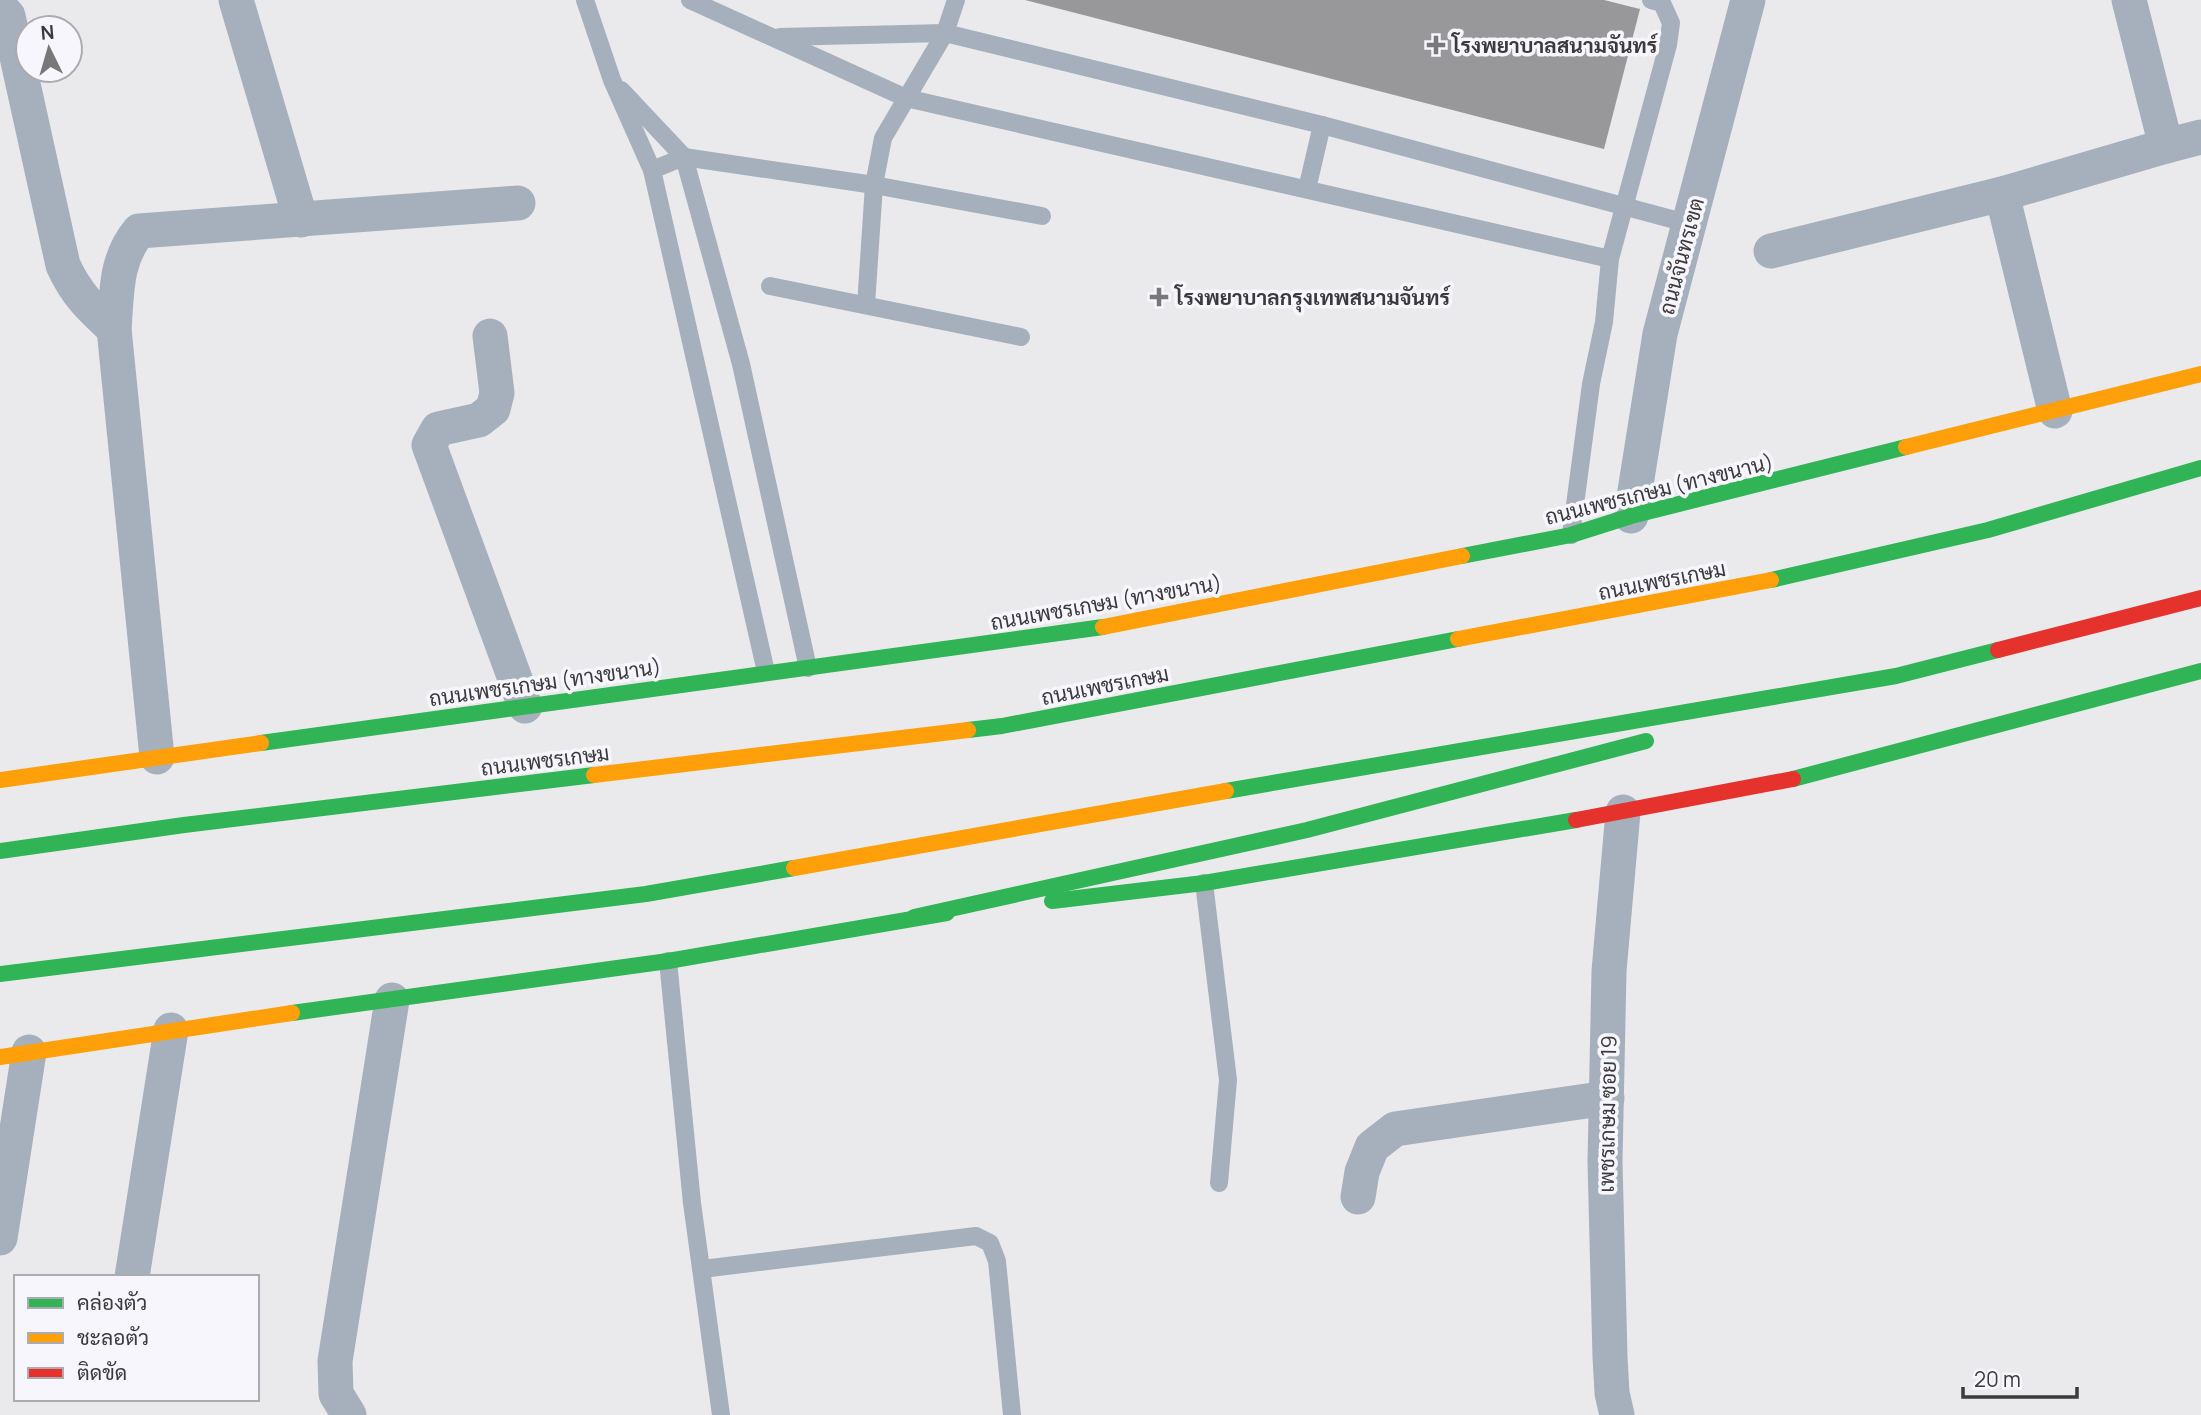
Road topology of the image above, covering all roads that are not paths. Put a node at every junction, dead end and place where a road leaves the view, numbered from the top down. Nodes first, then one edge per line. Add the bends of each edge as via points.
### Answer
1 (236, 0) edge
2 (585, 0) edge
3 (690, 0) edge
4 (956, 0) edge
5 (1651, 0) edge
6 (1748, 0) edge
7 (2129, 0) edge
8 (0, 7) edge
9 (945, 33) junction
10 (773, 38) junction
11 (612, 80) junction
12 (906, 98) junction
13 (1322, 125) junction
14 (2201, 137) edge
15 (2166, 146) junction
16 (684, 157) junction
17 (652, 170) junction
18 (874, 185) junction
19 (1307, 189) junction
20 (2002, 194) junction
21 (518, 203) dead end
22 (1625, 206) junction
23 (1042, 216) dead end
24 (301, 220) junction
25 (1690, 224) junction
26 (1770, 251) dead end
27 (1610, 258) junction
28 (770, 286) dead end
29 (866, 304) junction
30 (114, 329) junction
31 (490, 335) dead end
32 (1021, 337) dead end
33 (2201, 374) edge
34 (2055, 411) junction
35 (2201, 468) edge
36 (1631, 516) junction
37 (1571, 535) junction
38 (2201, 598) edge
39 (808, 668) junction
40 (766, 671) junction
41 (2201, 671) edge
42 (1896, 676) junction
43 (525, 706) junction
44 (1709, 725) dead end
45 (1655, 739) dead end
46 (157, 757) junction
47 (0, 780) edge
48 (1623, 812) junction
49 (0, 851) edge
50 (1204, 883) junction
51 (914, 917) junction
52 (668, 961) junction
53 (0, 974) edge
54 (393, 1000) junction
55 (172, 1030) junction
56 (15, 1055) edge
57 (1607, 1098) junction
58 (1219, 1183) dead end
59 (1358, 1197) dead end
60 (0, 1238) edge
61 (702, 1269) junction
62 (132, 1275) edge
63 (349, 1415) edge
64 (721, 1415) edge
65 (1012, 1415) edge
66 (1616, 1415) edge

1 - 24 street
2 - 11 lane
3 - 10 lane
4 - 9 lane
5 - 22 lane via 1662,3 1671,23
6 - 25 street, ถนนจันทรเขต
7 - 15 street
8 - 30 street via 8,16 63,265 83,300
9 - 10 lane
9 - 12 lane
9 - 13 lane
10 - 12 lane
11 - 16 lane
11 - 17 lane
12 - 18 lane via 883,138
12 - 19 lane
13 - 19 lane
13 - 22 lane
14 - 15 street
15 - 20 street
16 - 17 lane
16 - 18 lane
16 - 39 lane via 741,364
17 - 40 lane
18 - 23 lane
18 - 29 lane
19 - 27 lane
20 - 26 street
20 - 34 street
21 - 24 street
22 - 25 lane
22 - 27 lane
24 - 30 street via 139,231 120,265
25 - 36 street, ถนนจันทรเขต via 1660,334
27 - 37 lane
28 - 29 lane
29 - 32 lane
30 - 46 street
31 - 43 street via 497,393 493,410 479,420 438,429 429,445
33 - 34 main road, ถนนเพชรเกษม (ทางขนาน)
34 - 36 main road, ถนนเพชรเกษม (ทางขนาน)
35 - 49 main road, ถนนเพชรเกษม via 1987,530 1788,577 1002,726
36 - 37 main road, ถนนเพชรเกษม (ทางขนาน)
37 - 39 main road, ถนนเพชรเกษม (ทางขนาน) via 1107,626
38 - 42 main road
39 - 40 main road, ถนนเพชรเกษม (ทางขนาน)
40 - 43 main road, ถนนเพชรเกษม (ทางขนาน)
41 - 48 main road via 1795,779
42 - 44 main road
42 - 53 main road via 646,894
43 - 46 main road, ถนนเพชรเกษม (ทางขนาน)
45 - 51 main road via 1307,830
46 - 47 main road, ถนนเพชรเกษม (ทางขนาน)
48 - 50 main road
48 - 57 street, เพชรเกษม ซอย 19 via 1609,971
50 - 51 main road
50 - 58 lane via 1228,1080
51 - 52 main road
52 - 54 main road
52 - 61 lane
54 - 55 main road
54 - 63 street via 335,1361 336,1394
55 - 56 main road
55 - 62 street
56 - 60 street
57 - 59 street via 1395,1129 1372,1147
57 - 66 street, เพชรเกษม ซอย 19 via 1609,1357
61 - 64 lane
61 - 65 lane via 976,1236 990,1243 997,1261

